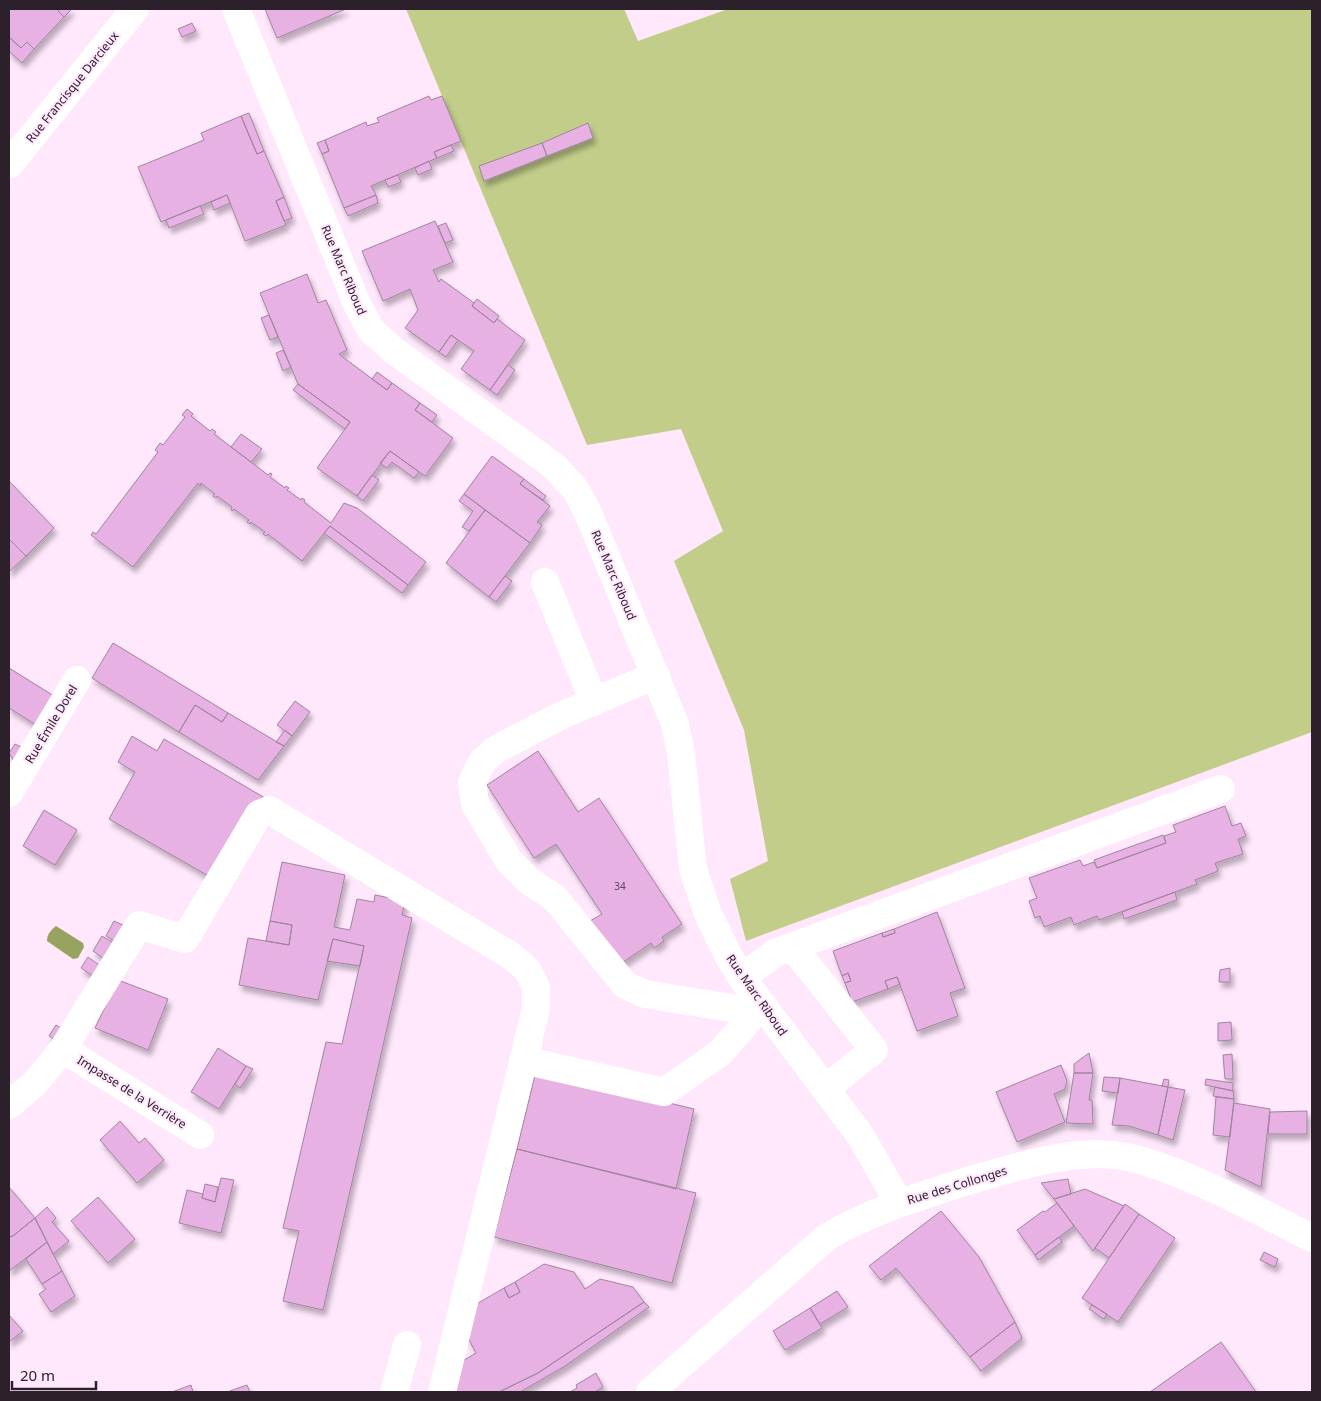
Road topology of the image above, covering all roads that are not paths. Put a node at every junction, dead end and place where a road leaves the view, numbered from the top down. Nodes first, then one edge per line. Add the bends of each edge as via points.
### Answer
1 (135, 9) edge
2 (236, 9) edge
3 (9, 165) edge
4 (545, 582) dead end
5 (656, 675) junction
6 (77, 680) dead end
7 (594, 702) junction
8 (11, 782) edge
9 (1221, 788) dead end
10 (793, 947) junction
11 (742, 978) junction
12 (760, 1009) junction
13 (63, 1049) junction
14 (523, 1060) junction
15 (826, 1088) junction
16 (9, 1105) edge
17 (200, 1135) dead end
18 (899, 1203) junction
19 (1312, 1238) edge
20 (407, 1345) dead end
21 (394, 1392) edge
22 (442, 1392) edge
23 (650, 1392) edge

1 - 3 street, Rue Francisque Darcieux
2 - 5 street, Rue Marc Riboud via 357,304 371,330 393,350 554,466 576,490 604,548
4 - 7 street
5 - 7 street
5 - 11 street, Rue Marc Riboud via 680,741 693,869 708,914
6 - 8 street, Rue Émile Dorel
7 - 12 street via 495,750 482,762 472,782 475,804 509,862 528,881 555,898 625,985 645,994
9 - 10 street
10 - 11 street via 775,953
10 - 15 street via 874,1050
11 - 12 street, Rue Marc Riboud
12 - 14 street via 720,1053 664,1092
12 - 15 street, Rue Marc Riboud
13 - 14 street, Impasse de la Verrière via 139,925 185,940 259,814 268,810 473,932 527,969 536,988 536,1009
13 - 16 street, Impasse de la Verrière via 35,1083
13 - 17 street, Impasse de la Verrière
14 - 22 street
15 - 18 street, Rue Marc Riboud via 860,1135
18 - 19 street, Rue des Collonges via 994,1173 1058,1158 1100,1154 1142,1160 1200,1183
18 - 23 street, Rue des Collonges via 827,1236
20 - 21 street

